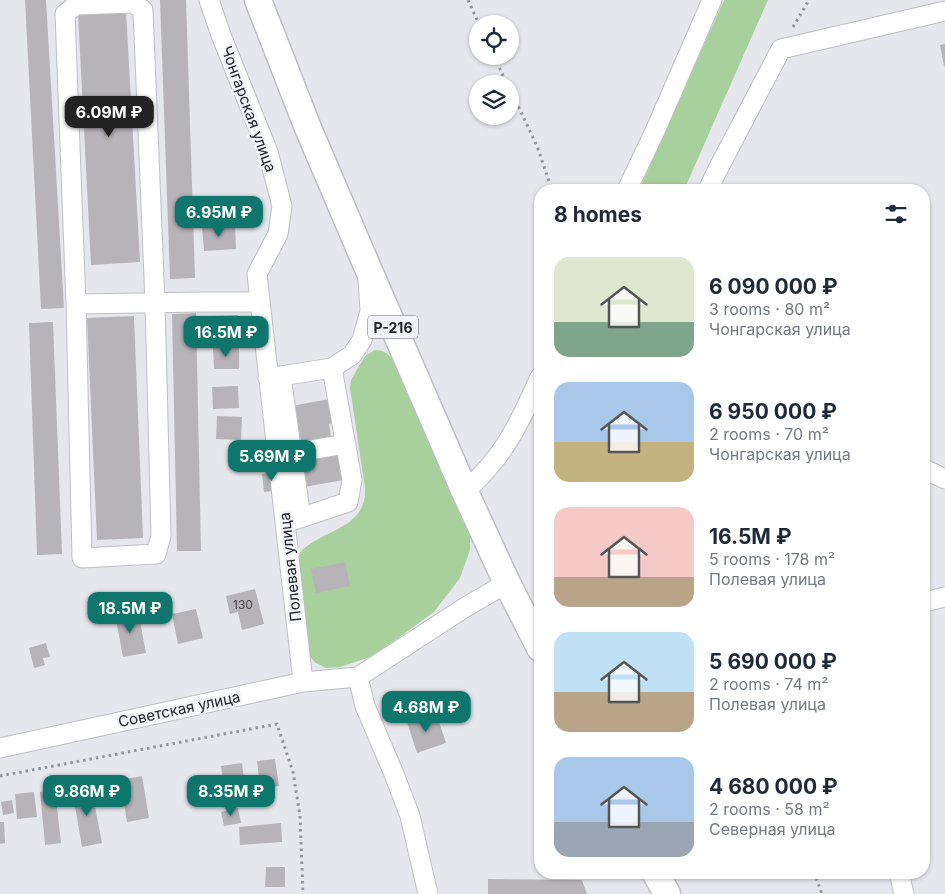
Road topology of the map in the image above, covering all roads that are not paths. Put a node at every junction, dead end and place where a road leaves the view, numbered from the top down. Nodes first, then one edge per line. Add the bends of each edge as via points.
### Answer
1 (209, 0) edge
2 (258, 0) edge
3 (712, 0) edge
4 (945, 11) edge
5 (630, 184) edge
6 (711, 184) edge
7 (367, 266) junction
8 (257, 274) joint
9 (260, 302) junction
10 (155, 303) junction
11 (76, 304) junction
12 (332, 368) junction
13 (274, 378) junction
14 (534, 390) edge
15 (346, 444) junction
16 (292, 453) junction
17 (930, 472) edge
18 (945, 479) edge
19 (465, 492) junction
20 (293, 520) junction
21 (507, 583) junction
22 (945, 596) edge
23 (930, 600) edge
24 (534, 636) edge
25 (358, 677) junction
26 (303, 682) junction
27 (0, 748) edge
28 (659, 879) edge
29 (901, 879) edge
30 (428, 894) edge
31 (667, 894) edge
32 (904, 894) edge

1 - 8 street, Чонгарская улица via 268,152 282,206 278,234
2 - 7 highway, Р-216
3 - 5 street
4 - 6 street via 781,49
7 - 12 street via 370,311 362,340 352,355
7 - 19 highway, Р-216
8 - 9 street, Полевая улица
9 - 10 street
9 - 13 street, Полевая улица
10 - 11 street
10 - 11 street via 161,536 156,554 82,558
10 - 11 street via 142,10 134,3 76,5 65,14
12 - 13 street
12 - 15 street
13 - 16 street
13 - 20 street, Полевая улица
14 - 19 street via 506,444
15 - 16 street
15 - 20 street via 352,480 348,502
16 - 20 street
17 - 18 street
19 - 21 highway, Р-216
20 - 26 street, Полевая улица
21 - 24 highway, Р-216
21 - 25 street
22 - 23 street
25 - 26 street, Советская улица
25 - 30 street via 365,706 410,816
26 - 27 street, Советская улица
28 - 31 highway
29 - 32 street

